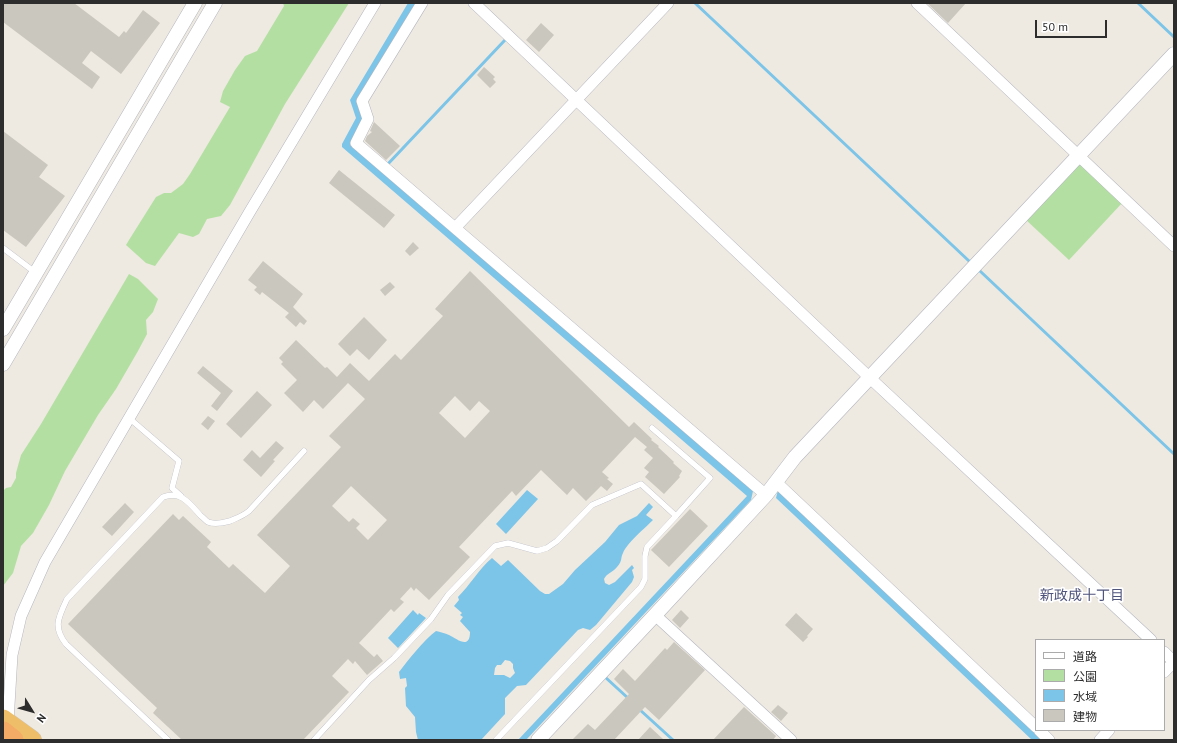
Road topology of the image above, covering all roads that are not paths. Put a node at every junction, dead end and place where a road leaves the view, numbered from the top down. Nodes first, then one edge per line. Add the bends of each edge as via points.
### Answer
1 (195, 3) edge
2 (215, 3) edge
3 (375, 3) edge
4 (422, 3) edge
5 (474, 3) edge
6 (668, 3) edge
7 (917, 3) edge
8 (1174, 54) edge
9 (576, 99) junction
10 (1078, 156) junction
11 (455, 228) junction
12 (1174, 246) edge
13 (3, 248) edge
14 (36, 273) junction
15 (3, 330) edge
16 (3, 364) edge
17 (870, 378) junction
18 (129, 418) junction
19 (652, 428) dead end
20 (304, 452) dead end
21 (776, 482) junction
22 (766, 495) junction
23 (183, 498) junction
24 (676, 516) junction
25 (656, 615) junction
26 (1150, 639) edge
27 (1165, 653) edge
28 (1165, 671) edge
29 (1035, 726) edge
30 (1040, 731) edge
31 (1108, 731) edge
32 (6, 732) edge
33 (541, 739) edge
34 (32, 740) edge
35 (168, 740) edge
36 (314, 740) edge
37 (496, 740) edge
38 (791, 740) edge
39 (1049, 740) edge
40 (1100, 740) edge

1 - 14 street
2 - 16 street
3 - 18 street
4 - 11 street via 362,101 368,119 356,143
5 - 9 street
6 - 9 street
7 - 10 street
8 - 10 street
9 - 11 street
9 - 17 street
10 - 12 street
10 - 17 street
11 - 22 street
13 - 14 lane
14 - 15 street
17 - 21 street via 795,457
17 - 26 street
18 - 23 lane via 179,461 172,488
18 - 32 street via 44,562 21,616 12,655
19 - 24 lane via 710,478
20 - 23 lane via 241,517 213,524 207,522
21 - 22 street
21 - 29 street
22 - 25 street
23 - 35 lane via 170,495 163,498 67,599 60,613 58,626 60,636 66,644
24 - 36 lane via 641,484 592,505 547,548 537,551 508,543 495,546 448,595 431,619 369,680
24 - 37 lane via 647,547 645,579 641,587
25 - 33 street
25 - 38 street
27 - 28 street via 1174,662
30 - 39 street
31 - 40 street
32 - 34 highway

